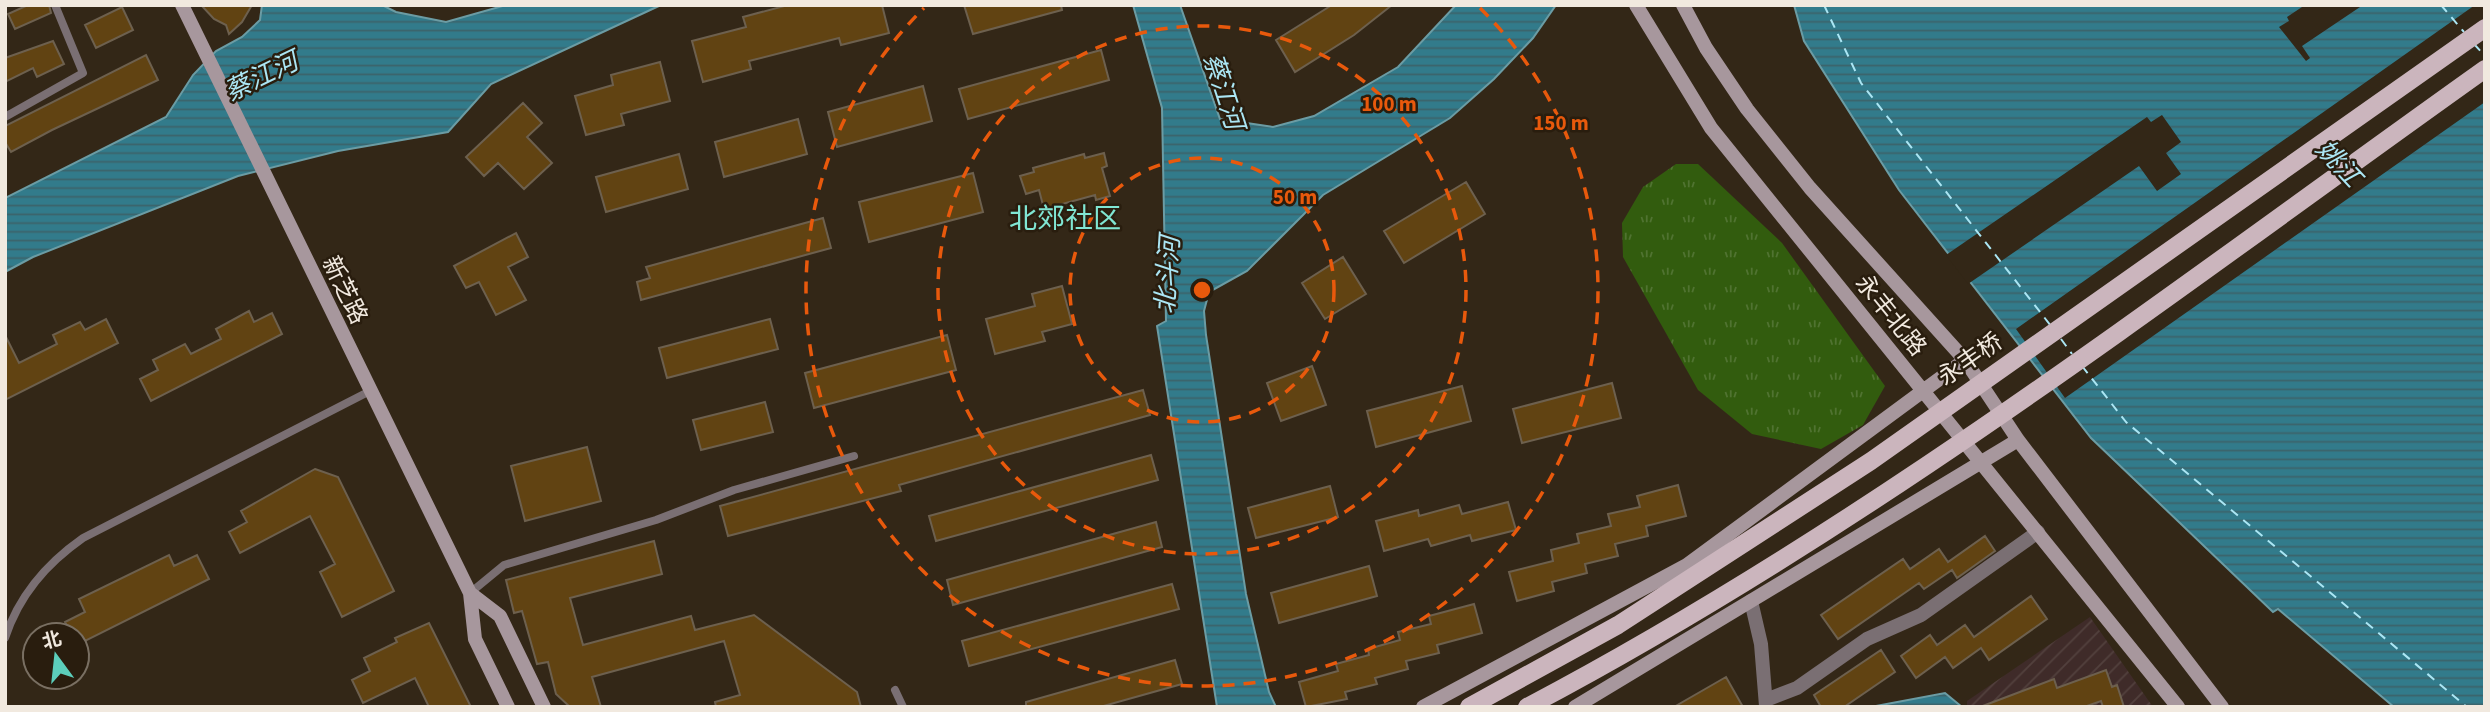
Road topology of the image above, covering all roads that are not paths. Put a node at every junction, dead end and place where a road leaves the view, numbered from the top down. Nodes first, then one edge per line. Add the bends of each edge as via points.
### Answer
1 (55, 5) edge
2 (1636, 5) edge
3 (1683, 5) edge
4 (185, 10) edge
5 (2485, 28) edge
6 (2485, 69) edge
7 (5, 117) edge
8 (1965, 360) junction
9 (370, 391) junction
10 (1925, 393) junction
11 (2018, 440) junction
12 (855, 456) dead end
13 (1981, 463) junction
14 (2038, 532) junction
15 (470, 593) junction
16 (1751, 601) junction
17 (5, 638) edge
18 (895, 690) dead end
19 (1766, 703) edge
20 (508, 707) edge
21 (544, 707) edge
22 (904, 707) edge
23 (1423, 707) edge
24 (1469, 707) edge
25 (1527, 707) edge
26 (1575, 707) edge
27 (2178, 707) edge
28 (2222, 707) edge

1 - 7 lane via 83,73
2 - 10 main road, 永丰北路 via 1711,128
3 - 8 main road, 永丰北路 via 1747,109 1810,188
4 - 9 main road, 新芝路
5 - 24 main road, 永丰桥, bridge via 1860,468 1618,625
6 - 25 main road, bridge via 1910,477 1684,618
8 - 10 main road
8 - 11 main road, 永丰北路
9 - 15 main road, 新芝路
9 - 17 lane via 83,538 58,556 26,591
10 - 13 main road, 永丰北路
10 - 23 main road via 1687,565
11 - 13 main road
11 - 28 main road, 永丰北路
12 - 15 lane via 503,565
13 - 14 main road, 永丰北路
13 - 16 main road
14 - 19 street via 1920,615 1867,639 1797,688
14 - 27 main road, 永丰北路
15 - 20 main road, 新芝路 via 475,639
15 - 21 main road, 新芝路 via 500,616
16 - 19 street via 1761,644
16 - 26 main road
18 - 22 lane

